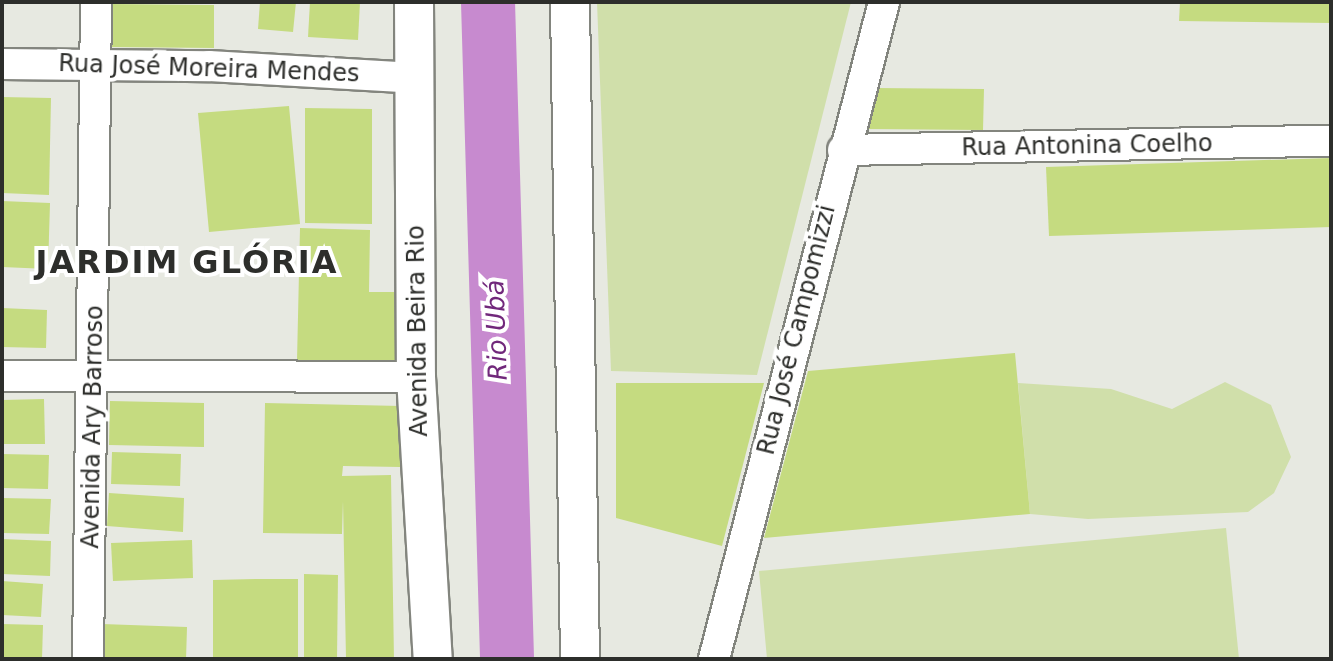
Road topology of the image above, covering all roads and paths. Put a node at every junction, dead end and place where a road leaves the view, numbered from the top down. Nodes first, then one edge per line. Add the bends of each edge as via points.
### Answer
1 (96, 2) edge
2 (414, 2) edge
3 (570, 2) edge
4 (884, 2) edge
5 (96, 62) junction
6 (2, 64) edge
7 (415, 78) junction
8 (1331, 141) edge
9 (843, 150) junction
10 (2, 376) edge
11 (94, 376) junction
12 (416, 377) junction
13 (88, 659) edge
14 (433, 659) edge
15 (580, 659) edge
16 (714, 659) edge

1 - 5 street, Avenida Ary Barroso
2 - 7 main road, Avenida Beira Rio
3 - 15 main road
4 - 9 street, Rua José Campomizzi
5 - 6 street, Rua José Moreira Mendes
5 - 7 street, Rua José Moreira Mendes
5 - 11 street, Avenida Ary Barroso
7 - 12 main road, Avenida Beira Rio
8 - 9 street, Rua Antonina Coelho
9 - 16 street, Rua José Campomizzi
10 - 11 street
11 - 12 street
11 - 13 street, Avenida Ary Barroso
12 - 14 main road, Avenida Beira Rio

